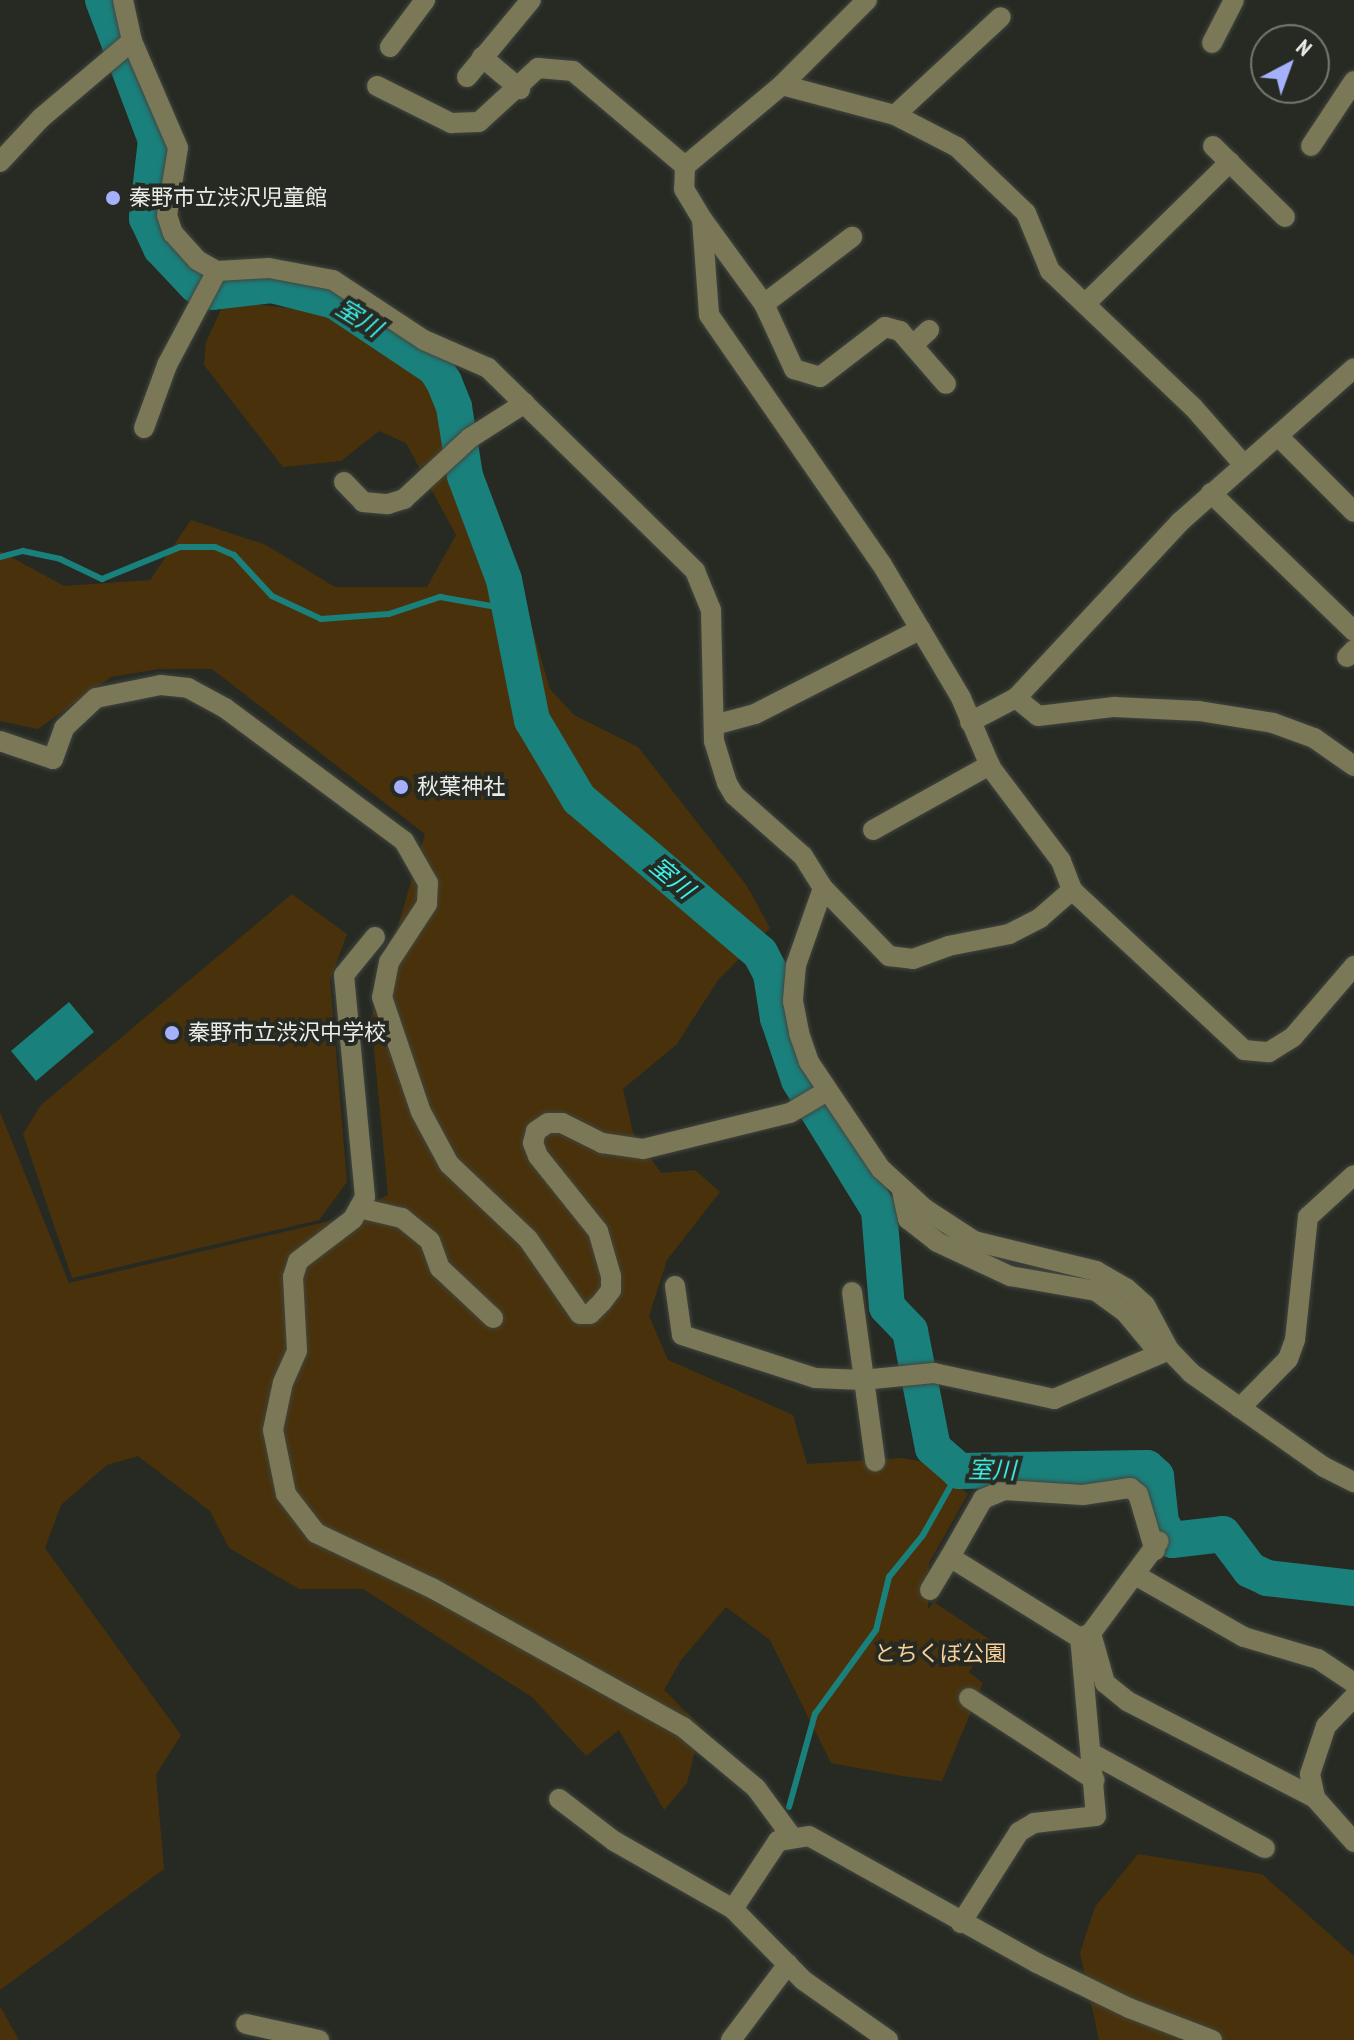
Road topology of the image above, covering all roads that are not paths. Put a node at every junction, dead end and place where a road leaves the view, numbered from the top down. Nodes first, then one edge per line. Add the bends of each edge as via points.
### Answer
1 (123, 0) edge
2 (425, 0) edge
3 (531, 0) edge
4 (867, 0) edge
5 (1234, 0) edge
6 (1001, 17) dead end
7 (130, 43) junction
8 (1212, 43) dead end
9 (390, 47) dead end
10 (482, 57) junction
11 (467, 77) dead end
12 (1354, 81) edge
13 (782, 85) junction
14 (377, 86) dead end
15 (520, 89) junction
16 (895, 115) junction
17 (1213, 146) dead end
18 (1311, 146) dead end
19 (0, 162) edge
20 (1230, 162) junction
21 (685, 166) junction
22 (1285, 217) dead end
23 (702, 219) junction
24 (852, 237) dead end
25 (215, 275) junction
26 (764, 304) junction
27 (1085, 304) junction
28 (929, 330) dead end
29 (913, 345) junction
30 (1354, 368) edge
31 (946, 384) dead end
32 (525, 403) junction
33 (144, 428) dead end
34 (1278, 436) junction
35 (1243, 464) junction
36 (344, 482) dead end
37 (1211, 493) junction
38 (1354, 512) edge
39 (921, 629) junction
40 (1354, 631) edge
41 (1016, 698) junction
42 (970, 722) junction
43 (714, 725) junction
44 (0, 741) edge
45 (990, 765) junction
46 (1354, 766) edge
47 (873, 830) dead end
48 (823, 888) junction
49 (1072, 890) junction
50 (395, 953) junction
51 (1354, 966) edge
52 (823, 1094) junction
53 (1354, 1175) edge
54 (359, 1208) junction
55 (675, 1286) dead end
56 (852, 1292) dead end
57 (493, 1318) dead end
58 (1165, 1352) junction
59 (862, 1380) junction
60 (1240, 1408) junction
61 (875, 1461) dead end
62 (1354, 1482) edge
63 (950, 1557) junction
64 (1137, 1576) junction
65 (930, 1590) dead end
66 (1086, 1636) junction
67 (1354, 1683) edge
68 (1354, 1697) edge
69 (969, 1698) dead end
70 (1093, 1754) junction
71 (1095, 1780) junction
72 (1315, 1798) junction
73 (559, 1799) dead end
74 (792, 1837) junction
75 (1354, 1842) edge
76 (1265, 1848) dead end
77 (733, 1909) junction
78 (961, 1923) junction
79 (788, 1964) junction
80 (246, 2024) dead end
81 (319, 2040) edge
82 (731, 2040) edge
83 (888, 2040) edge
84 (1212, 2040) edge

1 - 7 street
2 - 9 street
3 - 10 street
4 - 13 street
5 - 8 street
6 - 16 street
7 - 19 street via 41,118
7 - 25 street via 178,148 167,194 173,233
10 - 11 street
10 - 15 street
12 - 18 street
13 - 16 street
13 - 21 street
14 - 15 street via 451,123 479,122
15 - 21 street via 538,68 573,71
16 - 27 street via 957,147 1026,213 1050,271
17 - 20 street
20 - 22 street
20 - 27 street
21 - 23 street via 684,189
23 - 26 street
23 - 39 street via 709,315
24 - 26 street
25 - 32 street via 269,268 333,280 424,340 488,368
25 - 33 street via 167,365
26 - 29 street via 794,369 820,377 885,327 900,331
27 - 35 street via 1193,407
28 - 29 street
29 - 31 street
30 - 34 street
32 - 36 street via 470,438 404,499 363,502
32 - 43 street via 695,571 711,610
34 - 35 street
34 - 38 street
35 - 37 street
37 - 40 street
37 - 41 street
39 - 42 street
39 - 43 street via 755,714
41 - 42 street
41 - 46 street via 1038,716 1114,707 1199,711 1273,723 1314,738
42 - 45 street
43 - 48 street via 717,758 734,795 803,856
44 - 50 street via 53,759 64,728 96,698 161,685 188,688 225,708 404,841 428,883 427,904
45 - 47 street
45 - 49 street via 1061,861
48 - 49 street via 889,956 913,959 1009,934 1040,918
48 - 52 street via 796,965 793,1001
49 - 51 street via 1244,1050 1269,1052 1293,1037
50 - 52 street via 383,979 382,997 432,1139 449,1164 528,1239 580,1314 590,1314 602,1302 611,1290 611,1276 598,1231 538,1156 536,1131 548,1123 562,1123 613,1147 643,1149 790,1113
50 - 54 street via 368,931 344,975 365,1197
52 - 58 street via 902,1191 974,1241 1096,1271 1126,1288 1145,1305
53 - 60 street via 1308,1217 1295,1340 1288,1359
54 - 57 street via 402,1218 430,1241 440,1268
54 - 74 street via 353,1219 298,1261 293,1277 297,1351 283,1382 273,1430 286,1494 296,1512 316,1533 432,1588 683,1727 756,1788
55 - 59 street via 682,1335 815,1378
56 - 59 street
58 - 59 street via 1054,1399 934,1373
58 - 60 street
59 - 61 street
60 - 62 street
63 - 64 street via 983,1499 1004,1490 1083,1495 1130,1488 1138,1494 1157,1546
63 - 65 street
63 - 66 street
64 - 66 street
64 - 67 street via 1244,1637 1318,1659
66 - 70 street
66 - 72 street via 1105,1683 1127,1701
68 - 72 street via 1326,1726 1310,1774
69 - 71 street
70 - 71 street
70 - 76 street
71 - 78 street via 1096,1816 1034,1823 1019,1832
72 - 75 street
73 - 77 street via 614,1841
74 - 77 street via 778,1841
74 - 78 street via 809,1836 844,1853
77 - 79 street
78 - 84 street via 1129,2008
79 - 82 street
79 - 83 street
80 - 81 street

